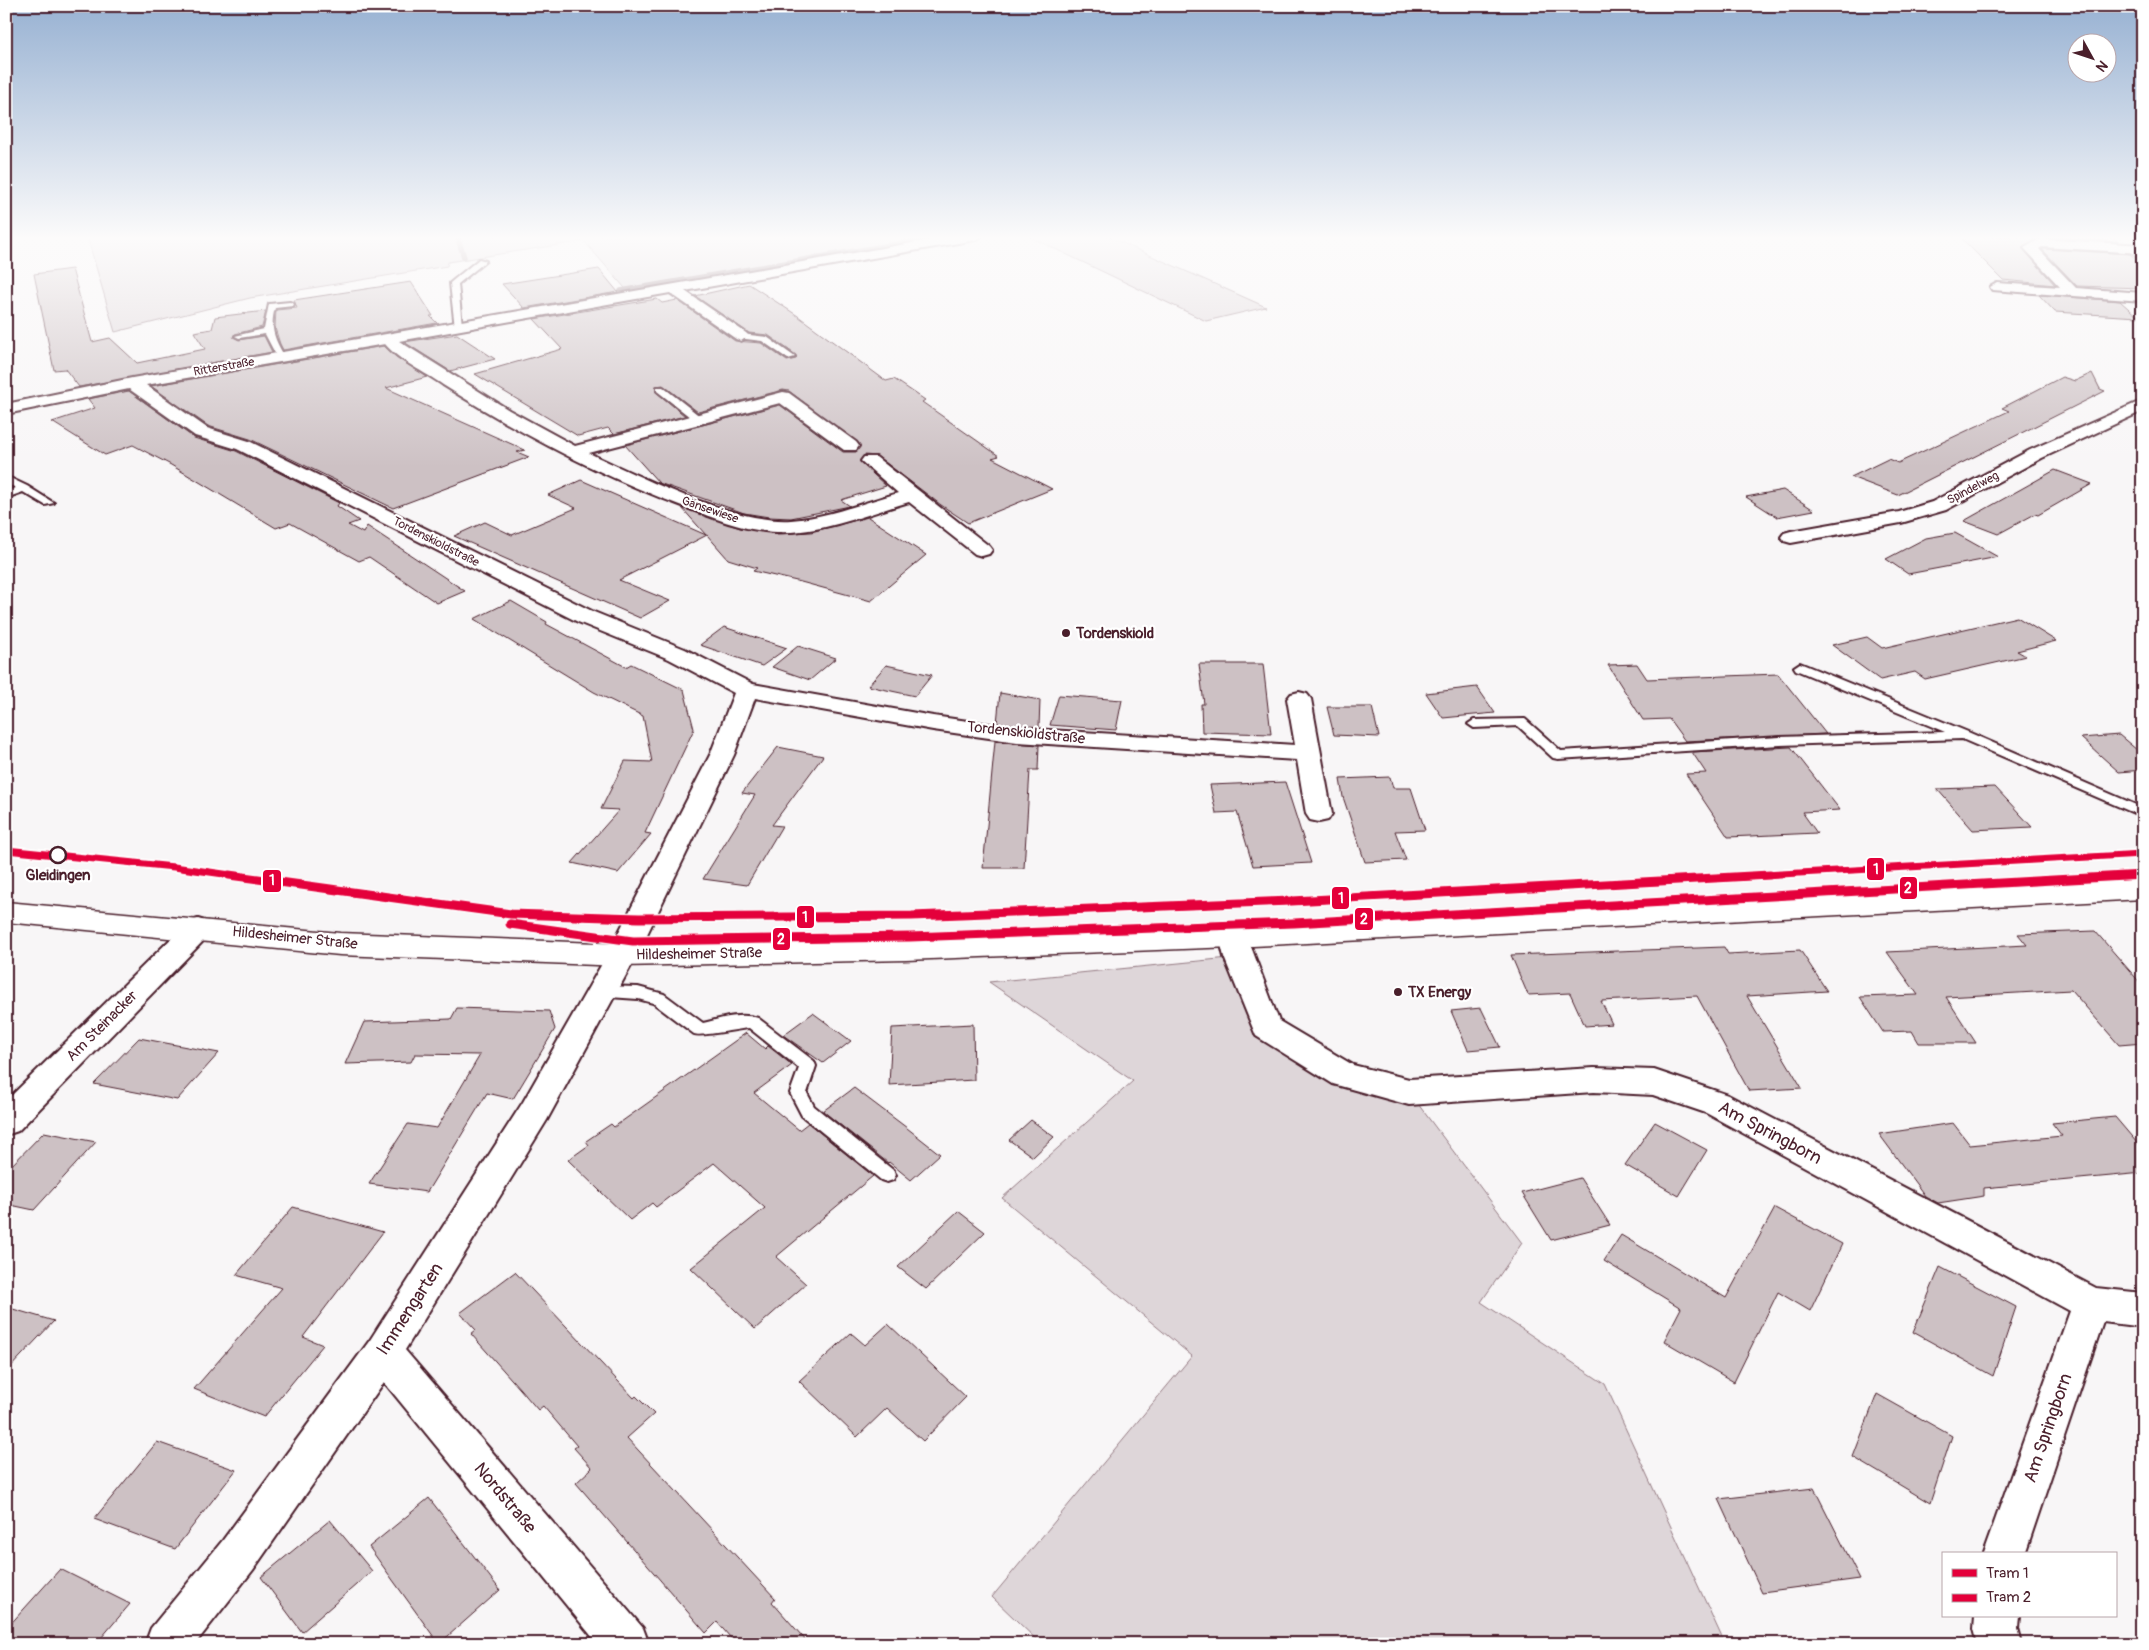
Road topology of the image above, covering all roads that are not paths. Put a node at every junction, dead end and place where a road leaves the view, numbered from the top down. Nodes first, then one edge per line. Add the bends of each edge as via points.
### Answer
1 (269, 313) edge
2 (457, 313) edge
3 (531, 313) edge
4 (708, 313) edge
5 (458, 326) junction
6 (267, 331) junction
7 (239, 336) dead end
8 (741, 336) joint
9 (388, 338) junction
10 (281, 357) junction
11 (791, 357) dead end
12 (132, 383) junction
13 (660, 389) dead end
14 (2143, 405) edge
15 (6, 409) edge
16 (698, 420) junction
17 (850, 446) dead end
18 (573, 452) junction
19 (870, 461) dead end
20 (6, 479) edge
21 (24, 488) junction
22 (6, 495) edge
23 (912, 495) junction
24 (49, 503) dead end
25 (1791, 537) dead end
26 (982, 550) dead end
27 (1800, 667) dead end
28 (747, 690) junction
29 (1299, 699) dead end
30 (1474, 724) dead end
31 (1964, 735) junction
32 (1307, 753) junction
33 (2143, 813) edge
34 (1319, 814) dead end
35 (2143, 889) edge
36 (6, 912) edge
37 (198, 929) junction
38 (1234, 936) junction
39 (622, 955) junction
40 (601, 992) junction
41 (6, 1122) edge
42 (887, 1175) dead end
43 (2091, 1304) junction
44 (2143, 1310) edge
45 (383, 1352) junction
46 (2005, 1552) edge
47 (1997, 1618) edge
48 (167, 1644) edge
49 (627, 1644) edge
50 (2000, 1644) edge

1 - 6 lane
2 - 5 lane
3 - 5 street, Ritterstraße
4 - 8 street
5 - 9 street, Ritterstraße
6 - 7 lane
6 - 10 lane
8 - 11 lane via 764,338
9 - 10 street, Ritterstraße
9 - 18 street, Gänsewiese via 464,392
10 - 12 street, Ritterstraße
12 - 15 street, Ritterstraße
12 - 28 street, Tordenskioldstraße via 201,432 242,445 586,617 676,654
13 - 16 lane
14 - 25 street, Spindelweg via 2036,454 1939,506 1901,517
16 - 17 street via 783,397
16 - 18 street
18 - 23 street, Gänsewiese via 669,496 744,522 790,527
19 - 23 street
20 - 21 lane
21 - 22 lane
21 - 24 lane
23 - 26 street
27 - 31 lane
28 - 32 street, Tordenskioldstraße via 1018,735
28 - 39 street via 722,755
29 - 32 street
30 - 31 lane via 1521,722 1558,754 1780,741
31 - 33 lane
32 - 34 street
35 - 38 street, Hildesheimer Straße
36 - 37 street, Hildesheimer Straße
37 - 39 street, Hildesheimer Straße via 340,944
37 - 41 street, Am Steinacker
38 - 39 street, Hildesheimer Straße via 906,949
38 - 43 street, Am Springborn via 1267,1028 1344,1075 1409,1092 1594,1080 1654,1083 1717,1104
39 - 40 street, Immengarten
40 - 42 lane via 638,993 658,998 700,1030 752,1022 808,1066 798,1093 808,1111
40 - 45 street, Immengarten via 535,1110
43 - 44 street
43 - 46 street, Am Springborn
45 - 48 street, Immengarten via 238,1554
45 - 49 street, Nordstraße
47 - 50 street

